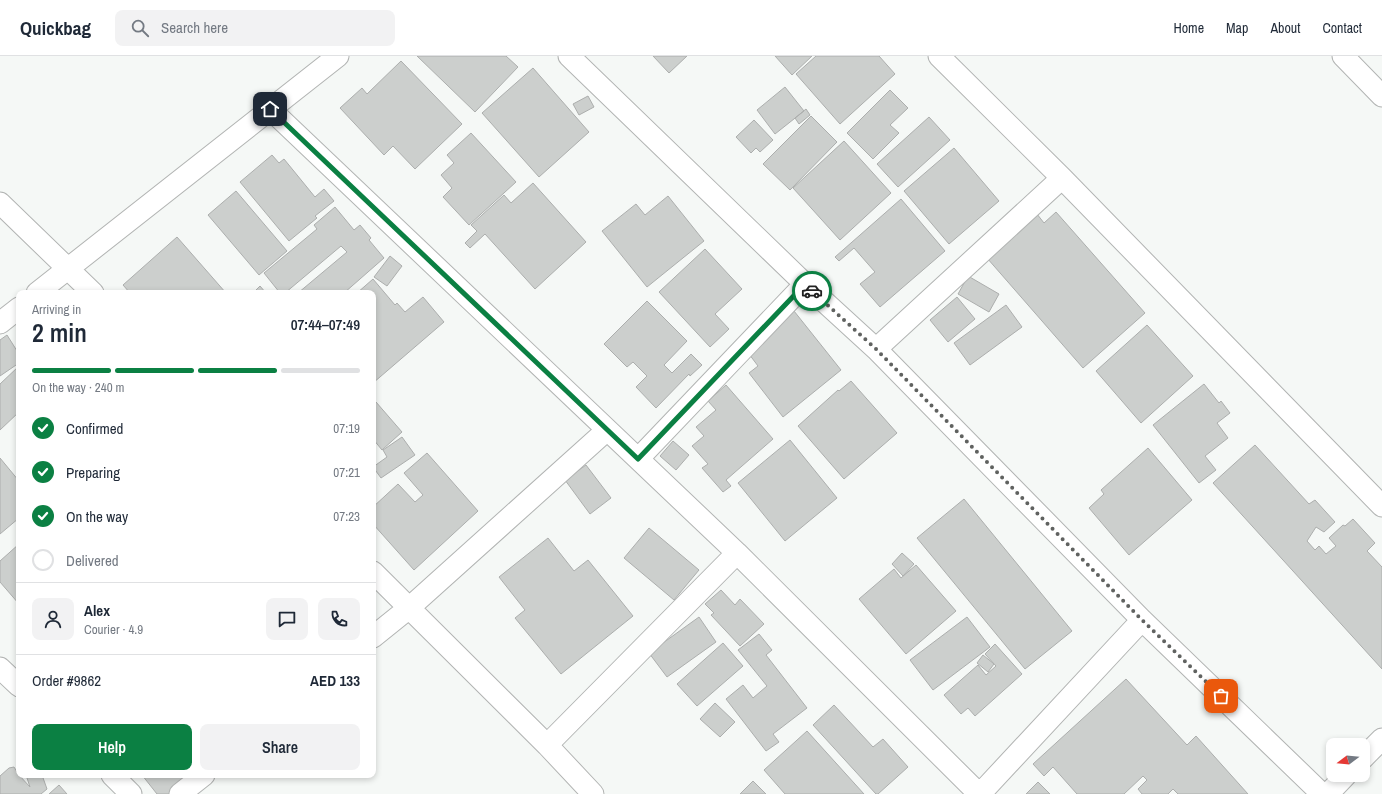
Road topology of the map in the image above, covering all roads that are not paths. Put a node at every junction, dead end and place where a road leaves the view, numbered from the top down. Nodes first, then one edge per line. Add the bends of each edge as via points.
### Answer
1 (338, 56) edge
2 (569, 56) edge
3 (939, 56) edge
4 (1345, 57) edge
5 (1382, 96) edge
6 (270, 109) junction
7 (1062, 178) junction
8 (0, 203) edge
9 (68, 268) junction
10 (805, 284) junction
11 (41, 290) edge
12 (90, 290) edge
13 (16, 310) edge
14 (0, 323) edge
15 (876, 349) junction
16 (607, 430) junction
17 (638, 459) junction
18 (1382, 506) edge
19 (737, 553) junction
20 (376, 575) edge
21 (409, 608) junction
22 (1142, 620) junction
23 (376, 635) edge
24 (0, 668) edge
25 (16, 683) edge
26 (1382, 739) edge
27 (547, 746) junction
28 (1370, 751) edge
29 (115, 778) edge
30 (200, 778) edge
31 (1339, 782) edge
32 (131, 794) edge
33 (180, 794) edge
34 (593, 794) edge
35 (979, 794) edge
36 (1322, 794) edge
37 (1328, 794) edge

1 - 6 street
2 - 10 street
3 - 7 street
4 - 5 street
6 - 9 street
6 - 16 street
7 - 15 street
7 - 18 street
8 - 9 street
9 - 11 street
9 - 12 street
10 - 15 street
10 - 17 street
13 - 14 street
15 - 22 street
16 - 17 street
16 - 21 street
17 - 19 street
19 - 27 street
19 - 35 street
20 - 21 street
21 - 23 street
21 - 27 street
22 - 35 street
22 - 36 street
24 - 25 street
26 - 28 street
27 - 34 street
29 - 32 street
30 - 33 street
31 - 37 street

